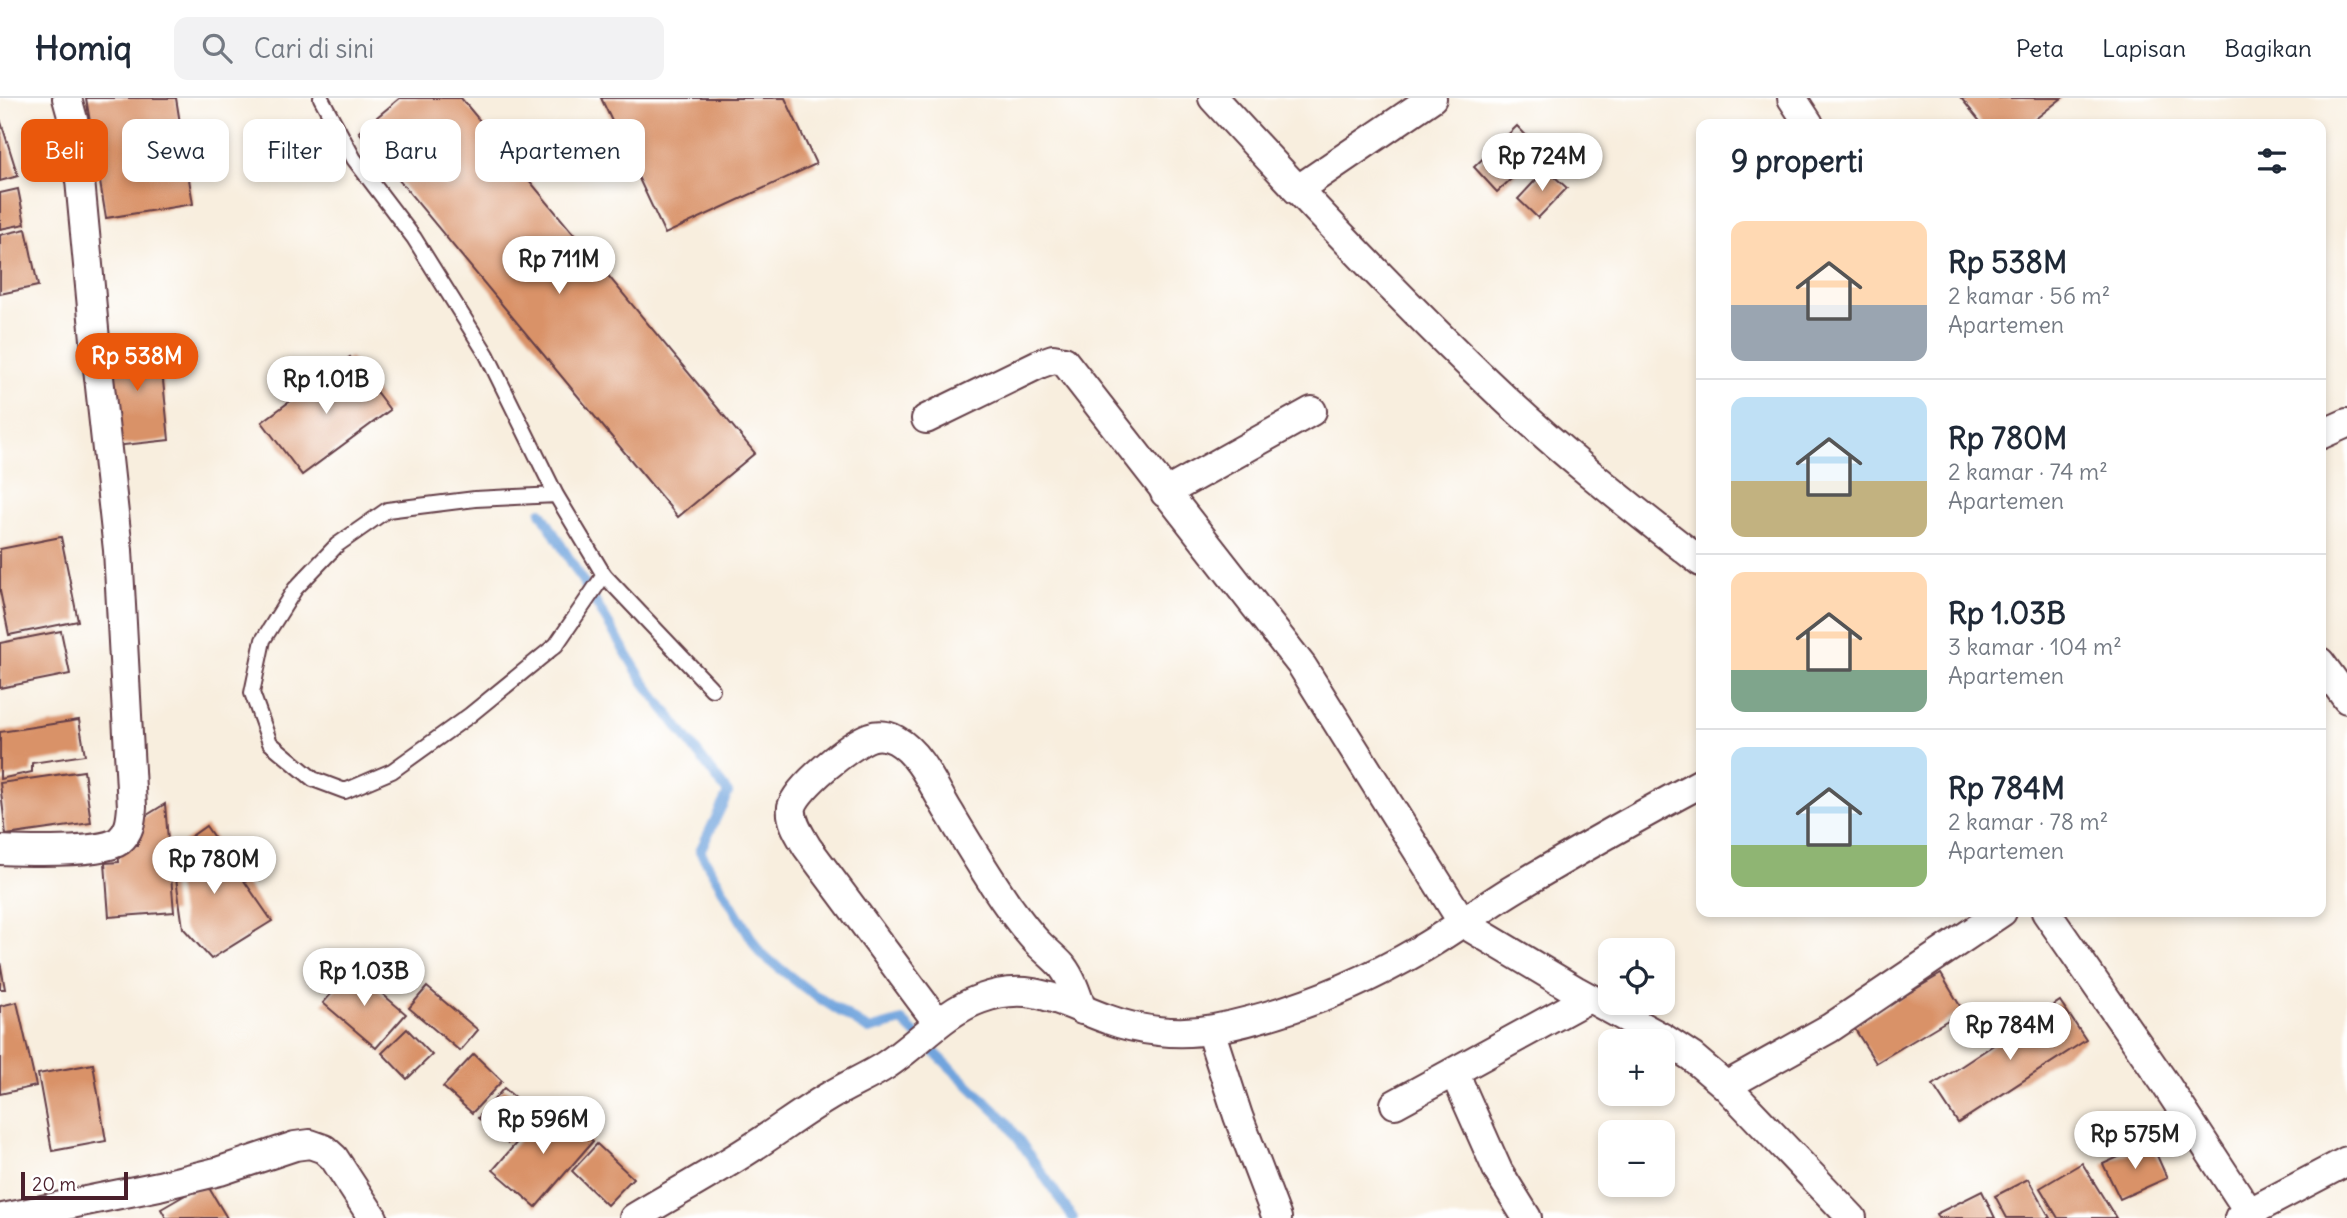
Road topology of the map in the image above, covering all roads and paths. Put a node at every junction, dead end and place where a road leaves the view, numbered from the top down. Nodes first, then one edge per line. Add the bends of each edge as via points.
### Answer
1 (66, 98) edge
2 (321, 98) edge
3 (1432, 98) edge
4 (1792, 98) edge
5 (1226, 102) edge
6 (1806, 119) edge
7 (1297, 190) junction
8 (1312, 411) dead end
9 (926, 419) dead end
10 (2347, 423) edge
11 (2326, 432) edge
12 (1166, 493) junction
13 (556, 495) junction
14 (1696, 558) edge
15 (604, 575) junction
16 (2326, 670) edge
17 (712, 689) dead end
18 (2347, 699) edge
19 (1696, 786) edge
20 (0, 850) edge
21 (1995, 917) edge
22 (2049, 917) edge
23 (1463, 923) junction
24 (1589, 998) junction
25 (1082, 1010) junction
26 (934, 1027) junction
27 (1210, 1030) junction
28 (1454, 1072) junction
29 (1726, 1087) junction
30 (1395, 1104) dead end
31 (2347, 1161) edge
32 (2247, 1216) edge
33 (3, 1218) edge
34 (373, 1218) edge
35 (634, 1218) edge
36 (1277, 1218) edge
37 (1527, 1218) edge
38 (1852, 1218) edge

1 - 20 street via 75,127 118,550 132,807 130,824 116,844 39,852
2 - 13 lane via 354,159 414,238 487,355
3 - 7 street
4 - 6 street
5 - 7 street
7 - 14 street via 1482,377 1592,476
8 - 12 street
9 - 12 street via 1039,364 1064,361
10 - 11 street
12 - 23 street via 1302,666
13 - 15 lane
13 - 15 lane via 387,510 337,545 295,589 263,640 252,694 270,743 313,779 345,791 392,771 556,645
15 - 17 lane
16 - 18 street
19 - 23 street via 1590,844
21 - 29 street via 1830,1028
22 - 32 street via 2166,1085
23 - 24 street
23 - 27 street via 1333,994 1298,1008
24 - 28 street
24 - 29 street via 1663,1038
25 - 26 street via 1039,993 1000,992 976,1000
25 - 26 street via 1062,967 1010,908 919,762 893,738 881,735 868,738 807,783 792,810 807,846
25 - 27 street via 1150,1030
26 - 35 street via 887,1064
27 - 36 street
28 - 30 street
28 - 37 street via 1498,1171
29 - 38 street
31 - 32 street
33 - 34 street via 159,1186 310,1144 334,1158

